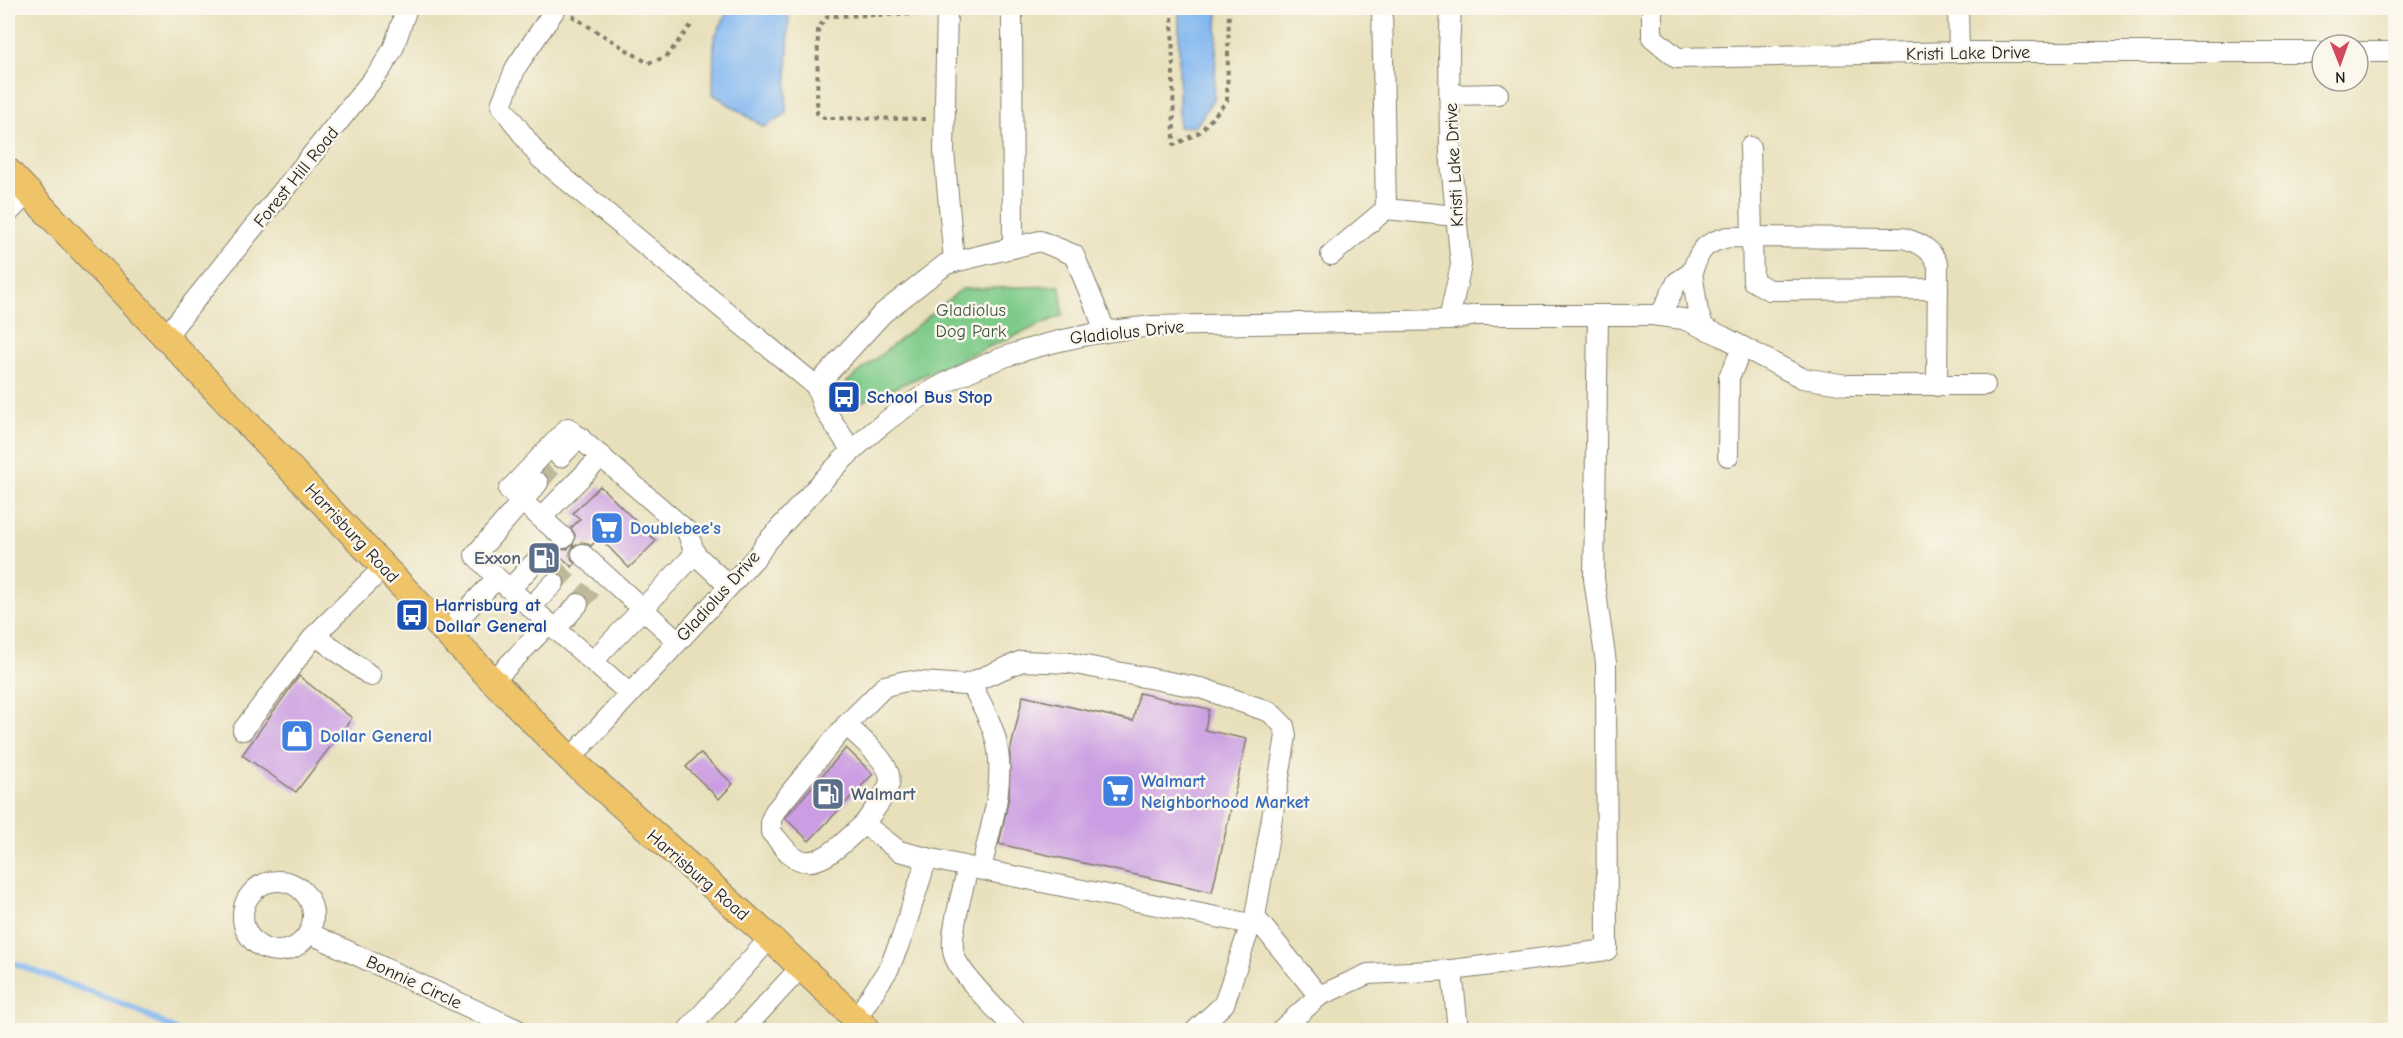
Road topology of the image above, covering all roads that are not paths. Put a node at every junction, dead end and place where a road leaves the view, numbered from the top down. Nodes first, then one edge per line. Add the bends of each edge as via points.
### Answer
1 (407, 8) edge
2 (1012, 8) edge
3 (1382, 8) edge
4 (1451, 8) edge
5 (1652, 8) edge
6 (1958, 8) edge
7 (947, 10) edge
8 (562, 11) edge
9 (1959, 52) junction
10 (2310, 52) edge
11 (2370, 52) edge
12 (2396, 52) edge
13 (1498, 94) dead end
14 (1449, 95) junction
15 (1750, 147) dead end
16 (8, 171) edge
17 (28, 193) junction
18 (1386, 210) junction
19 (8, 213) edge
20 (1456, 216) junction
21 (1752, 237) junction
22 (1013, 248) junction
23 (1331, 255) dead end
24 (954, 261) junction
25 (1692, 272) junction
26 (1938, 289) junction
27 (1660, 316) junction
28 (1598, 317) junction
29 (1449, 320) junction
30 (1704, 328) junction
31 (1105, 330) junction
32 (166, 336) junction
33 (1743, 347) junction
34 (1985, 385) dead end
35 (816, 386) junction
36 (1937, 386) junction
37 (580, 437) junction
38 (852, 451) junction
39 (602, 456) junction
40 (1728, 456) dead end
41 (561, 457) tunnel mouth
42 (538, 483) tunnel mouth
43 (522, 502) junction
44 (541, 518) junction
45 (559, 540) tunnel mouth
46 (582, 554) dead end
47 (695, 554) junction
48 (533, 564) tunnel mouth
49 (384, 567) junction
50 (504, 583) junction
51 (554, 583) tunnel mouth
52 (729, 586) junction
53 (578, 604) tunnel mouth
54 (531, 607) junction
55 (643, 609) junction
56 (552, 626) junction
57 (446, 632) junction
58 (315, 635) junction
59 (678, 641) junction
60 (593, 661) junction
61 (371, 676) dead end
62 (494, 680) junction
63 (971, 682) junction
64 (630, 694) junction
65 (846, 725) junction
66 (243, 730) dead end
67 (570, 759) junction
68 (864, 824) junction
69 (927, 858) junction
70 (974, 868) junction
71 (1253, 921) junction
72 (309, 933) dead end
73 (770, 938) junction
74 (801, 967) junction
75 (1452, 970) junction
76 (1319, 996) junction
77 (862, 1025) edge
78 (518, 1030) edge
79 (688, 1030) edge
80 (743, 1030) edge
81 (1016, 1030) edge
82 (1196, 1030) edge
83 (1281, 1030) edge
84 (1458, 1030) edge

1 - 32 street, Forest Hill Road via 393,49 381,69
2 - 22 street
3 - 18 street
4 - 14 street, Kristi Lake Drive
5 - 9 street, Kristi Lake Drive via 1652,37 1677,58
6 - 9 street
7 - 24 street via 944,151
8 - 35 street via 516,67 501,105 540,158
9 - 10 street, Kristi Lake Drive
11 - 12 street
13 - 14 street
14 - 20 street, Kristi Lake Drive
15 - 21 street
16 - 17 main road, Harrisburg Road
17 - 19 street
17 - 32 main road, Harrisburg Road
18 - 20 street
18 - 23 street
20 - 29 street, Kristi Lake Drive via 1461,265
21 - 25 street via 1712,241 1699,252
21 - 26 street via 1903,238 1932,252 1938,265
21 - 26 street via 1752,281 1769,290
22 - 24 street
22 - 31 street via 1040,241 1074,255
24 - 35 street via 883,313
25 - 27 street via 1677,282
25 - 30 street
26 - 36 street
27 - 28 street, Gladiolus Drive
27 - 30 street, Gladiolus Drive via 1683,319
28 - 29 street, Gladiolus Drive via 1476,315
28 - 75 street via 1594,579 1606,663 1606,950
29 - 31 street, Gladiolus Drive
30 - 33 street, Gladiolus Drive
31 - 38 street, Gladiolus Drive via 1044,343 969,371 927,394
32 - 49 main road, Harrisburg Road
33 - 36 street, Gladiolus Drive via 1802,378 1847,386
33 - 40 street via 1729,377
34 - 36 street, Gladiolus Drive
35 - 38 street via 824,409
37 - 39 street
37 - 41 street
37 - 43 street via 568,428 509,490
38 - 52 street, Gladiolus Drive
39 - 44 street
39 - 47 street via 687,531
42 - 43 street
43 - 44 street
43 - 50 street via 475,555
44 - 45 street
46 - 55 street via 600,580
47 - 52 street
47 - 55 street
48 - 50 street
49 - 57 main road, Harrisburg Road
49 - 58 street
50 - 54 street
50 - 57 street
51 - 54 street
52 - 59 street, Gladiolus Drive
53 - 56 street
54 - 56 street
55 - 59 street
55 - 60 street
56 - 60 street
56 - 62 street
57 - 62 main road, Harrisburg Road
58 - 61 street
58 - 66 street
59 - 64 street, Gladiolus Drive
60 - 64 street
62 - 67 main road, Harrisburg Road
63 - 65 street via 965,685 906,681 885,686
63 - 70 street via 998,751 997,796
63 - 71 street via 1022,661 1070,663 1201,688 1270,712 1284,726 1287,736
64 - 67 street, Gladiolus Drive
65 - 68 street via 889,772 889,784
65 - 68 street via 775,811 771,832 795,859 808,861 825,856
67 - 73 main road, Harrisburg Road
68 - 69 street via 899,850
69 - 70 street
69 - 77 street via 902,937
70 - 71 street
70 - 81 street via 953,937 953,954 962,971
71 - 76 street
71 - 82 street via 1224,1004
72 - 78 street, Bonnie Circle
73 - 74 main road, Harrisburg Road
73 - 79 street
74 - 77 main road, Harrisburg Road
74 - 80 street
75 - 76 street via 1368,974
75 - 84 street
76 - 83 street

